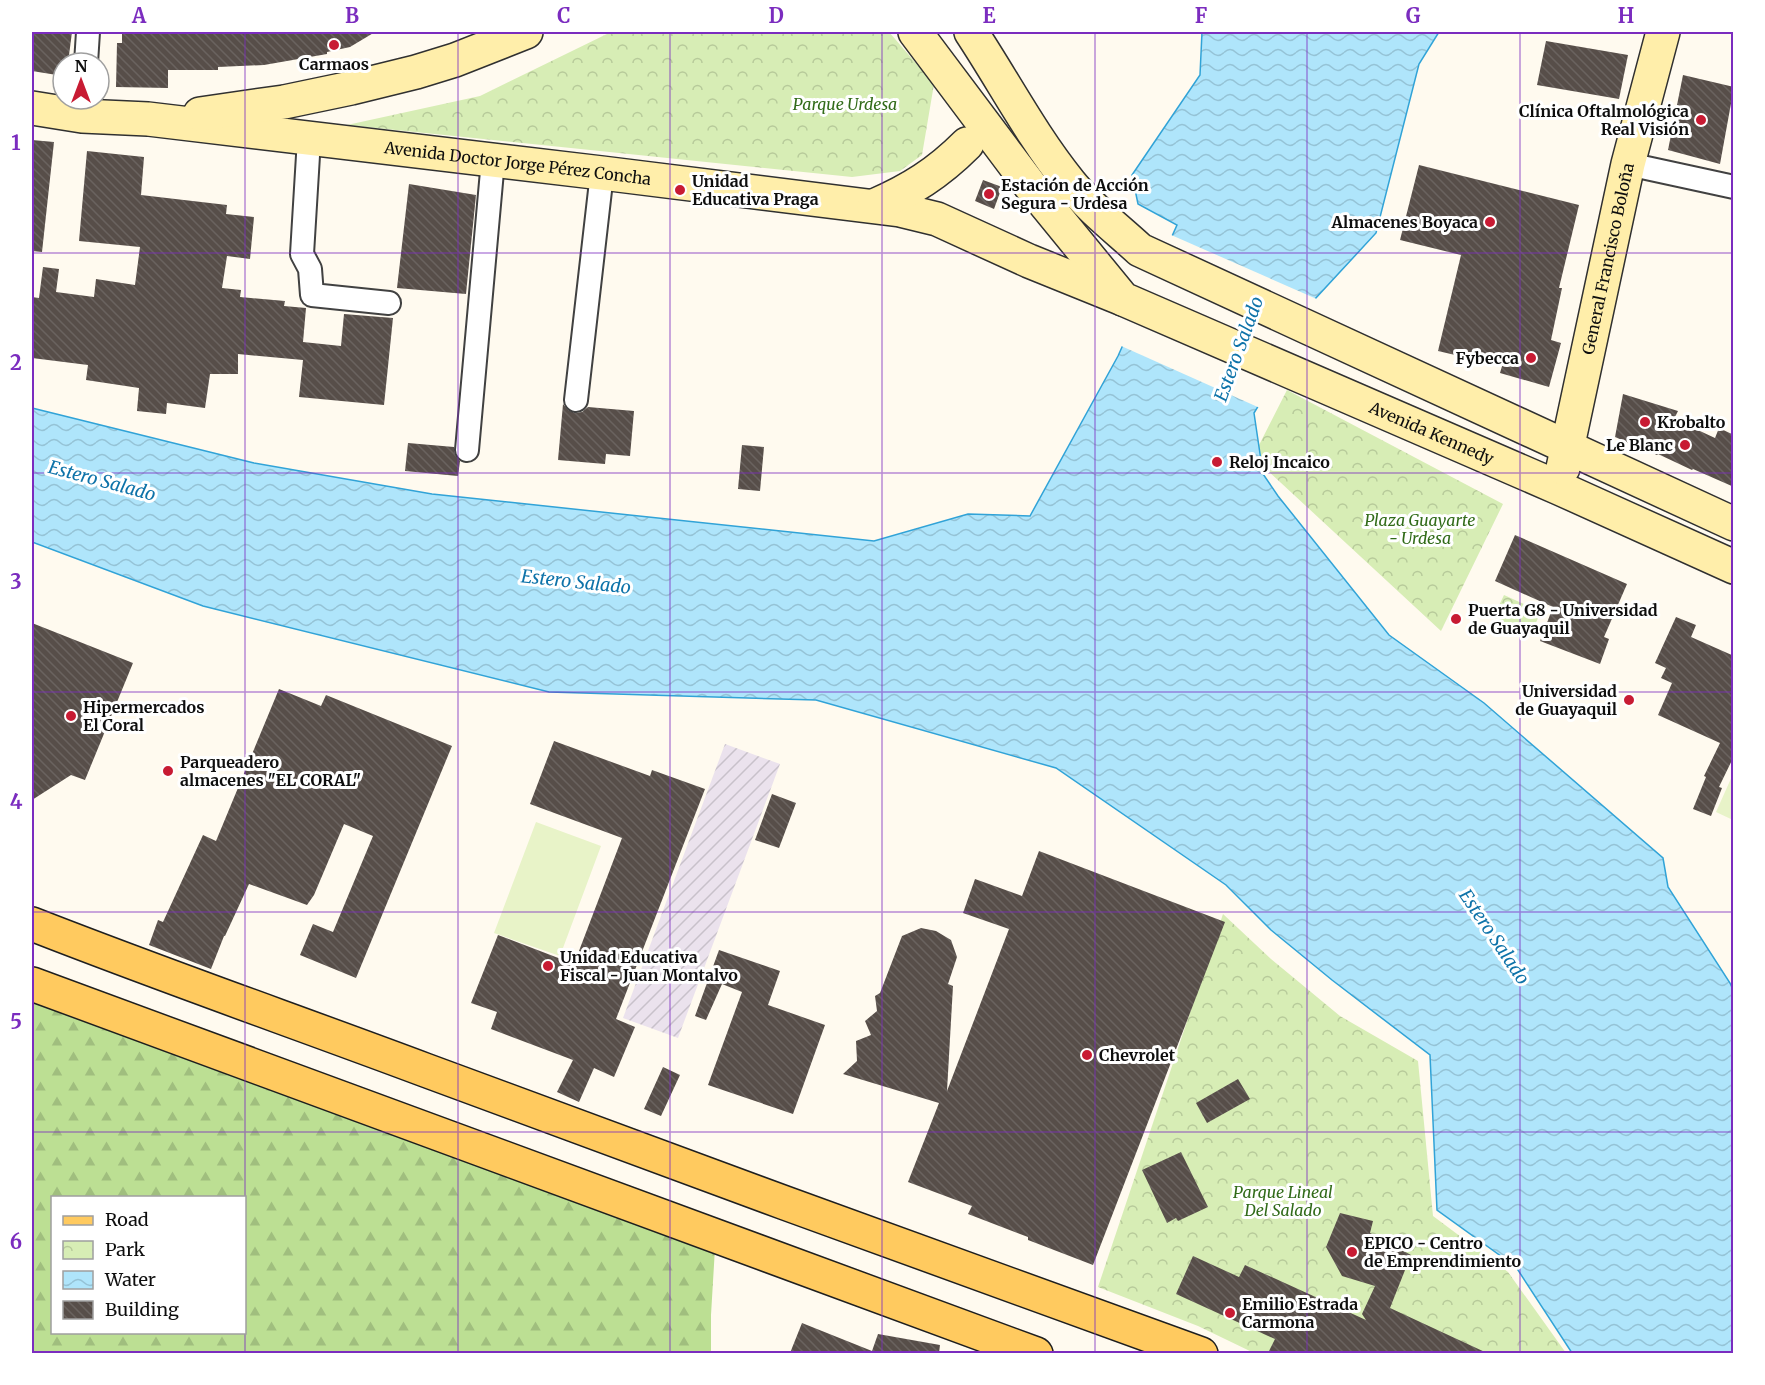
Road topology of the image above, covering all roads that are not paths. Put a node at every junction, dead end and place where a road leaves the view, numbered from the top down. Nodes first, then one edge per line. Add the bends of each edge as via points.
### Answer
1 (88, 32) edge
2 (526, 32) edge
3 (915, 32) edge
4 (970, 32) edge
5 (983, 32) edge
6 (1663, 32) edge
7 (87, 51) edge
8 (1003, 81) junction
9 (351, 88) junction
10 (32, 108) edge
11 (51, 108) edge
12 (101, 111) edge
13 (148, 119) junction
14 (975, 133) junction
15 (309, 139) junction
16 (378, 147) junction
17 (493, 160) junction
18 (1628, 164) junction
19 (602, 173) junction
20 (1734, 187) edge
21 (874, 206) junction
22 (937, 219) junction
23 (1126, 300) junction
24 (389, 303) dead end
25 (576, 400) dead end
26 (1568, 448) junction
27 (467, 450) dead end
28 (1559, 488) junction
29 (1734, 524) edge
30 (1734, 567) edge
31 (32, 924) edge
32 (32, 984) edge
33 (1036, 1353) edge
34 (1201, 1353) edge

1 - 7 street
2 - 9 street, Avenida Doctor Jorge Pérez Concha via 455,60
3 - 14 street
4 - 8 street
5 - 8 street
6 - 18 street, General Francisco Boloña
8 - 26 street via 1070,183 1140,250
9 - 13 street, Avenida Doctor Jorge Pérez Concha via 216,112
9 - 16 street via 328,102 325,119 329,129 347,140
10 - 11 street, Avenida Doctor Jorge Pérez Concha
12 - 13 street, Avenida Doctor Jorge Pérez Concha
13 - 15 street, Avenida Doctor Jorge Pérez Concha
14 - 21 street via 949,162 924,181
14 - 22 street
14 - 23 street via 1029,184
15 - 16 street, Avenida Doctor Jorge Pérez Concha
15 - 24 street via 302,254 310,269 312,295
16 - 17 street, Avenida Doctor Jorge Pérez Concha
17 - 19 street, Avenida Doctor Jorge Pérez Concha
17 - 27 street
18 - 20 street
18 - 26 street, General Francisco Boloña
19 - 21 street, Avenida Doctor Jorge Pérez Concha
19 - 25 street
21 - 22 street, Avenida Doctor Jorge Pérez Concha
22 - 23 street, Avenida Doctor Jorge Pérez Concha
23 - 28 street, Avenida Kennedy
26 - 28 street, General Francisco Boloña
26 - 29 street
28 - 30 street, Avenida Kennedy
31 - 34 main road via 895,1244
32 - 33 main road

